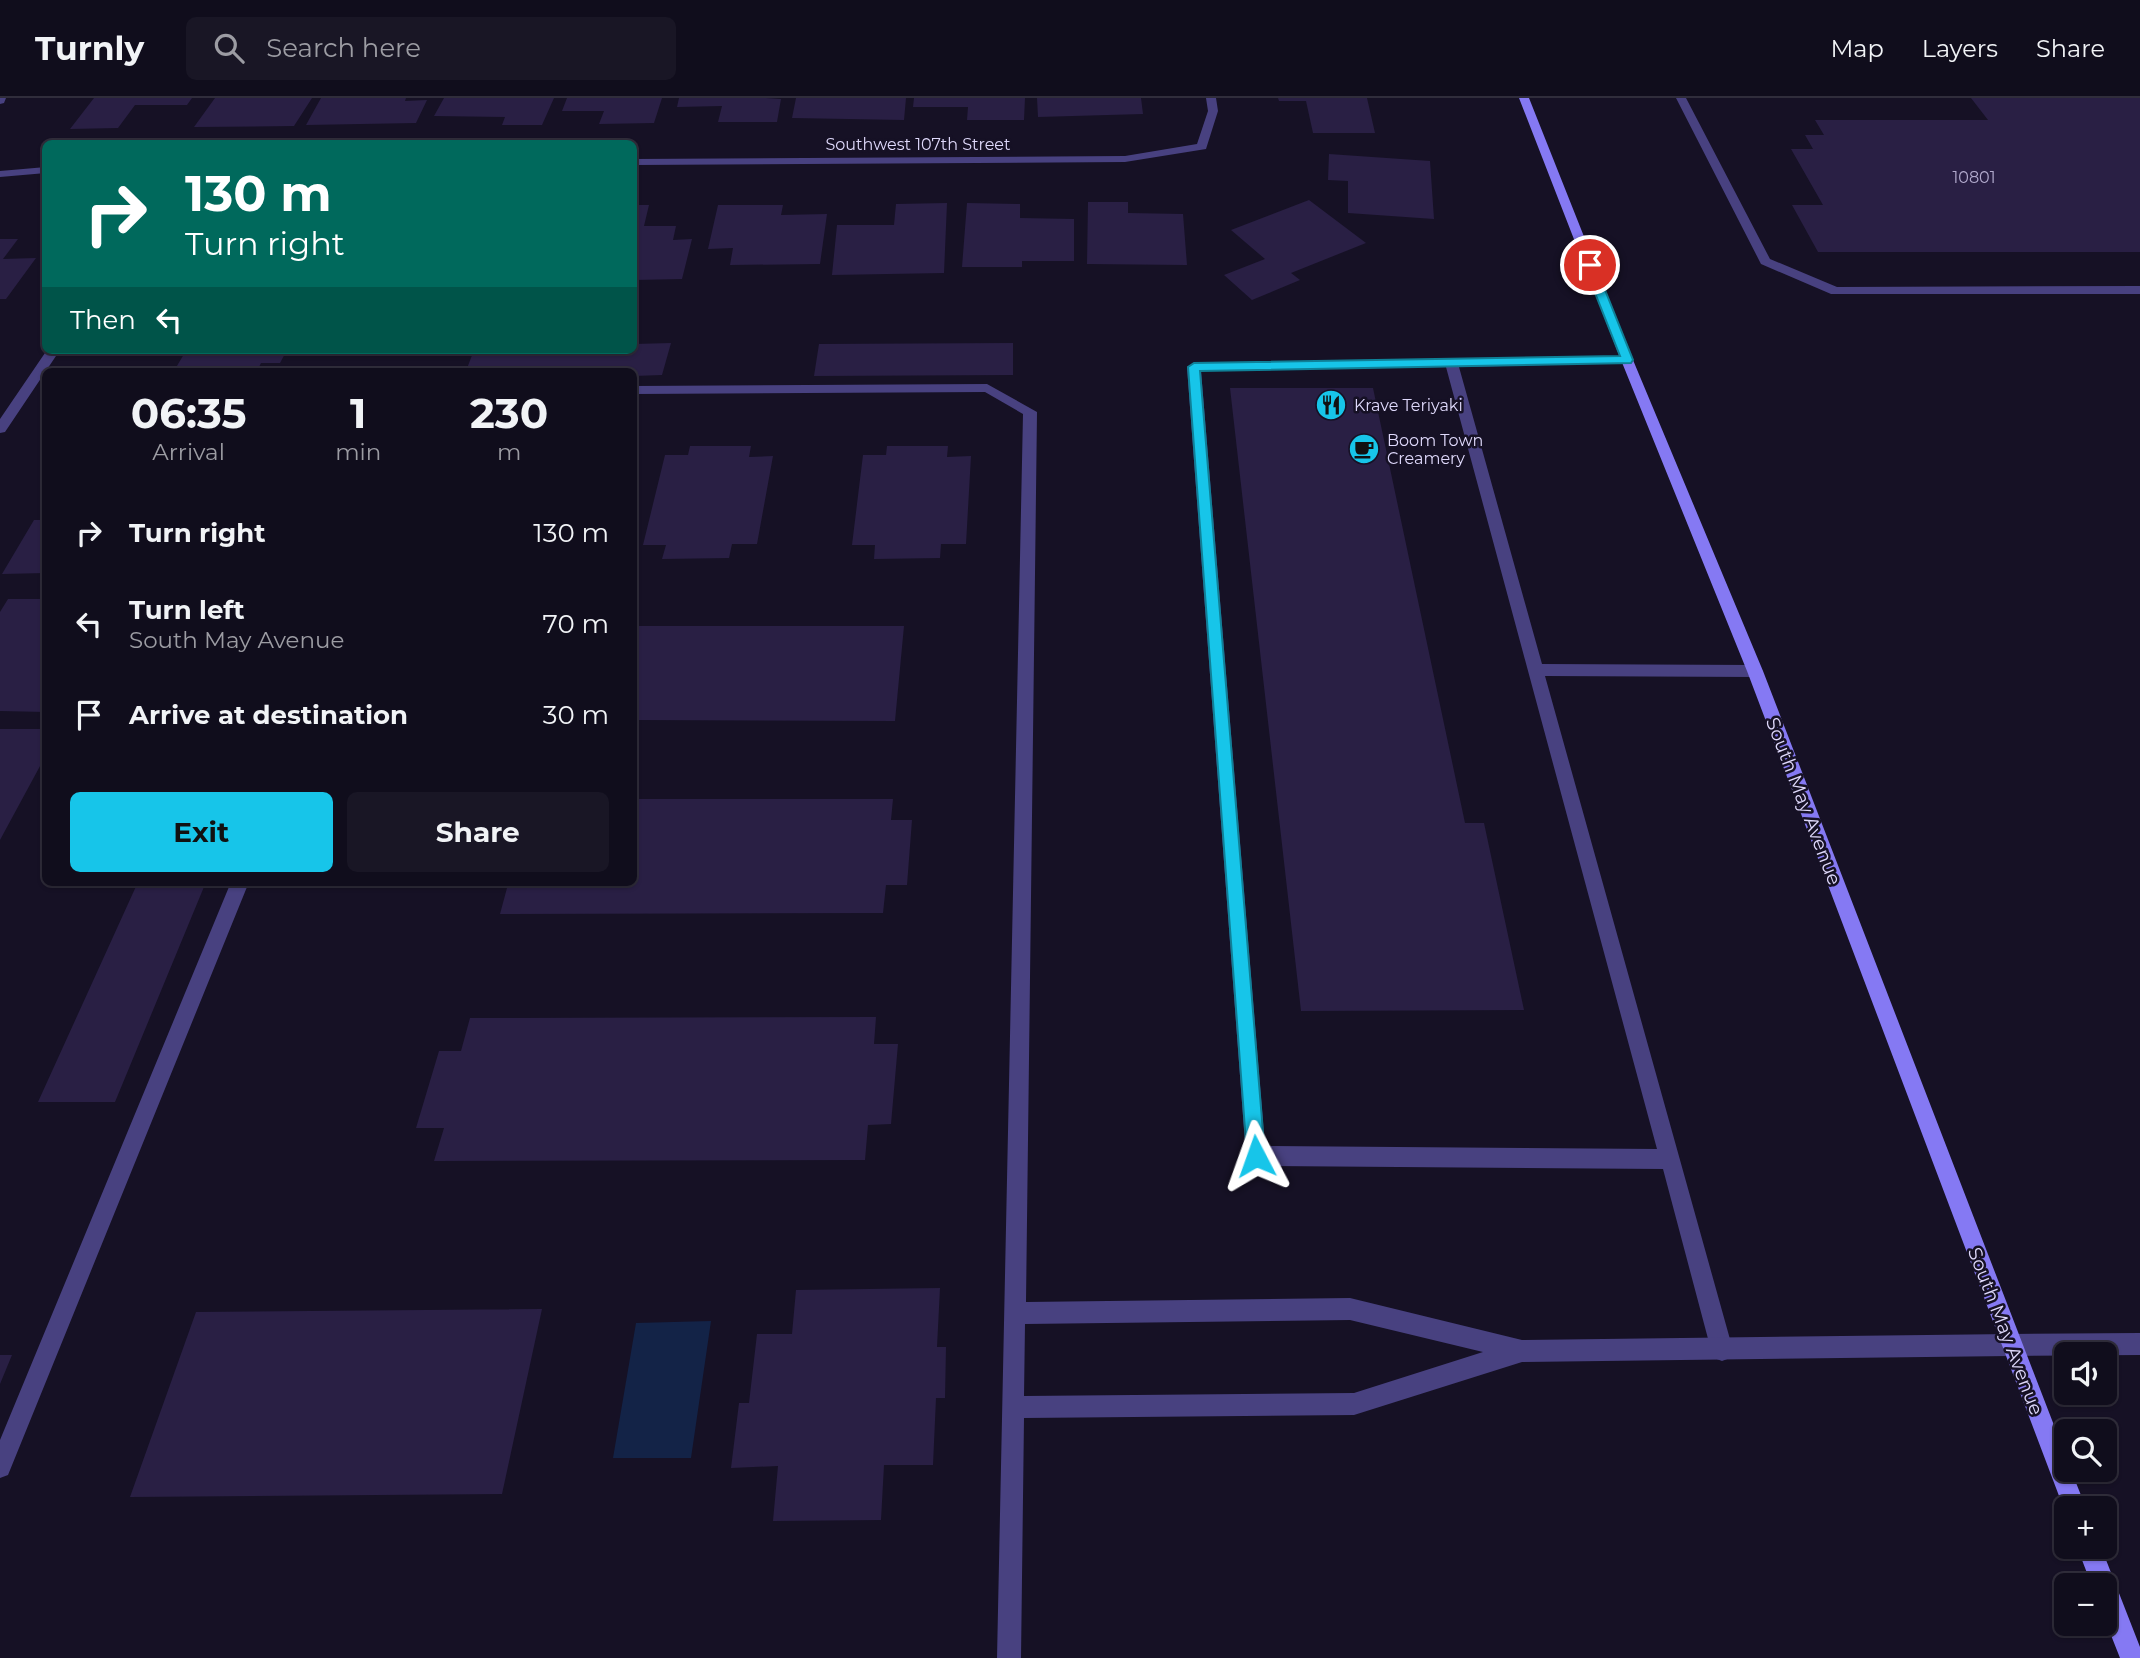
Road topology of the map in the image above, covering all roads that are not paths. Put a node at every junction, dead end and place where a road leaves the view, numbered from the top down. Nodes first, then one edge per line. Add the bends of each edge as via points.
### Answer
1 (1211, 98) edge
2 (1524, 98) edge
3 (1681, 98) edge
4 (637, 162) edge
5 (42, 170) edge
6 (0, 174) edge
7 (2140, 290) edge
8 (51, 354) edge
9 (1627, 360) junction
10 (1451, 363) junction
11 (637, 390) edge
12 (0, 429) edge
13 (1536, 670) junction
14 (1755, 671) junction
15 (238, 886) edge
16 (1670, 1159) junction
17 (1014, 1313) junction
18 (2140, 1344) edge
19 (2011, 1345) junction
20 (1722, 1350) junction
21 (1522, 1351) junction
22 (1013, 1407) junction
23 (0, 1467) edge
24 (2069, 1496) edge
25 (2117, 1619) edge
26 (1009, 1658) edge
27 (2132, 1658) edge

1 - 4 street, Southwest 107th Street via 1213,111 1202,147 1125,159
2 - 9 main road, South May Avenue
3 - 7 street via 1765,261 1824,286 1836,291
5 - 6 street
8 - 12 street
9 - 10 street
9 - 14 main road, South May Avenue
10 - 13 street
10 - 16 street via 1194,367 1256,1156
11 - 17 street via 987,388 1030,412
13 - 14 street
13 - 16 street
14 - 19 main road, South May Avenue
15 - 23 street
16 - 20 street
17 - 21 street via 1350,1309
17 - 22 street
18 - 19 street
19 - 20 street
19 - 24 main road, South May Avenue
20 - 21 street
21 - 22 street via 1354,1404
22 - 26 street
25 - 27 main road

